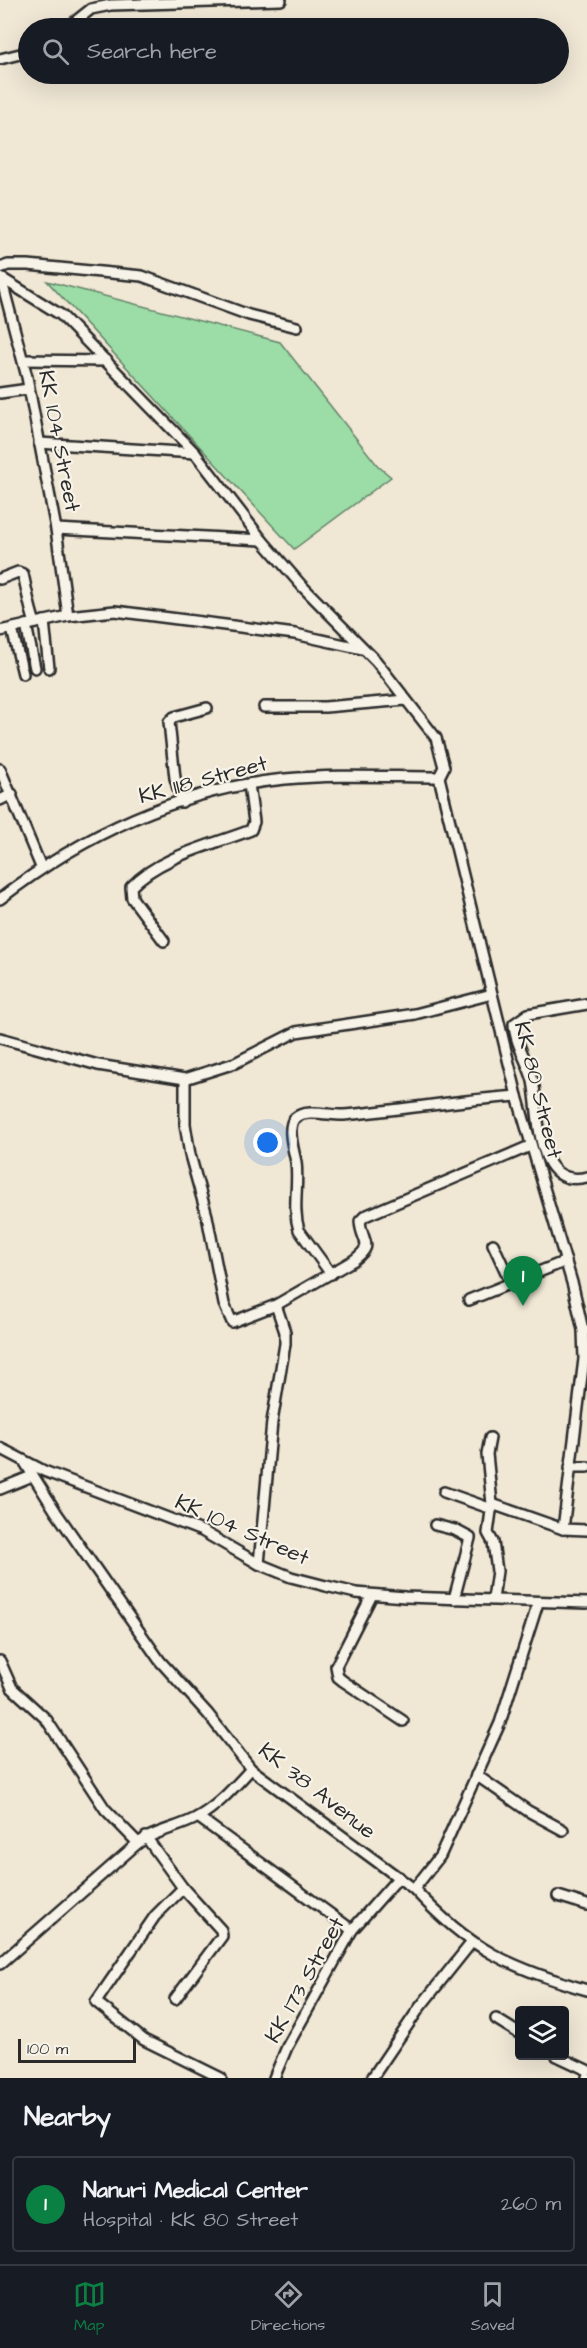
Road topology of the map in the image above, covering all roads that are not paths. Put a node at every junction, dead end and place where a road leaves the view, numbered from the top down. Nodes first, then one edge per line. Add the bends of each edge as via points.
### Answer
1 (281, 0) edge
2 (80, 18) edge
3 (18, 54) edge
4 (0, 59) edge
5 (1, 273) edge
6 (297, 327) dead end
7 (23, 360) junction
8 (107, 361) junction
9 (29, 389) junction
10 (0, 393) edge
11 (39, 443) junction
12 (195, 453) junction
13 (56, 529) junction
14 (262, 540) junction
15 (0, 579) edge
16 (68, 616) junction
17 (35, 623) junction
18 (12, 628) junction
19 (0, 631) edge
20 (363, 649) junction
21 (35, 668) dead end
22 (49, 668) dead end
23 (23, 674) dead end
24 (406, 700) junction
25 (264, 707) dead end
26 (207, 708) dead end
27 (0, 769) edge
28 (439, 777) junction
29 (249, 783) junction
30 (12, 794) junction
31 (0, 800) edge
32 (182, 802) junction
33 (41, 867) junction
34 (0, 900) edge
35 (164, 941) dead end
36 (492, 994) junction
37 (587, 1004) edge
38 (0, 1038) edge
39 (185, 1079) junction
40 (517, 1096) junction
41 (530, 1146) junction
42 (587, 1177) edge
43 (493, 1244) dead end
44 (566, 1261) junction
45 (331, 1274) junction
46 (511, 1283) junction
47 (469, 1300) dead end
48 (276, 1305) junction
49 (585, 1330) edge
50 (583, 1402) edge
51 (490, 1438) dead end
52 (0, 1448) edge
53 (24, 1461) junction
54 (570, 1467) junction
55 (587, 1467) edge
56 (32, 1476) junction
57 (0, 1489) edge
58 (444, 1492) dead end
59 (492, 1507) junction
60 (435, 1525) dead end
61 (563, 1529) junction
62 (587, 1530) edge
63 (259, 1564) junction
64 (372, 1595) junction
65 (454, 1599) junction
66 (493, 1599) junction
67 (538, 1603) junction
68 (587, 1603) edge
69 (0, 1661) edge
70 (403, 1721) dead end
71 (251, 1769) junction
72 (476, 1775) junction
73 (198, 1817) junction
74 (563, 1830) dead end
75 (146, 1837) junction
76 (138, 1843) junction
77 (399, 1877) junction
78 (183, 1888) junction
79 (414, 1889) junction
80 (558, 1896) dead end
81 (587, 1905) edge
82 (352, 1930) junction
83 (472, 1942) junction
84 (0, 1964) edge
85 (587, 1989) edge
86 (175, 1999) dead end
87 (496, 2019) dead end
88 (515, 2031) edge
89 (567, 2060) edge
90 (587, 2070) edge
91 (221, 2078) edge
92 (274, 2078) edge
93 (372, 2078) edge

1 - 2 street via 111,5 92,9
3 - 4 street
5 - 6 street via 8,265 93,270 165,283 249,315
5 - 7 street, KK 104 Street
5 - 8 street, KK 80 Street via 52,307
7 - 8 street
7 - 9 street, KK 104 Street
8 - 12 street, KK 80 Street
9 - 10 street
9 - 11 street, KK 104 Street
11 - 12 street
11 - 13 street, KK 104 Street
12 - 14 street, KK 80 Street
13 - 14 street
13 - 16 street, KK 104 Street
14 - 20 street, KK 80 Street
15 - 17 street via 23,573
16 - 17 street
16 - 20 street via 115,611 174,617 295,634
17 - 18 street
17 - 21 street
17 - 22 street
18 - 19 street
18 - 23 street
20 - 24 street, KK 80 Street
24 - 25 street via 325,707
24 - 28 street, KK 80 Street via 436,738 444,767
26 - 32 street via 169,722 175,778
27 - 30 street
28 - 29 street, KK 118 Street via 324,777
28 - 36 street, KK 80 Street
29 - 32 street, KK 118 Street
29 - 35 street via 254,822 251,830 192,851 130,887 132,898
30 - 31 street
30 - 33 street
32 - 33 street, KK 118 Street via 123,822
33 - 34 street, KK 118 Street
36 - 39 street via 415,1014 296,1032 235,1063
36 - 40 street, KK 80 Street
37 - 42 street via 528,1014 514,1024 532,1080 540,1136 548,1161 565,1179
38 - 39 street via 98,1065
39 - 48 street via 184,1124 226,1314 232,1322 238,1321
40 - 41 street, KK 80 Street
40 - 45 street via 343,1115 303,1114 294,1119 291,1126 297,1170 296,1222
41 - 44 street, KK 80 Street
41 - 45 street via 365,1216 360,1226 366,1251
43 - 46 street
44 - 46 street
44 - 49 street, KK 80 Street
45 - 48 street
46 - 47 street
48 - 63 street via 285,1344 272,1422
49 - 50 street, KK 80 Street
50 - 54 street, KK 80 Street
51 - 59 street
52 - 53 street, KK 104 Street
53 - 56 street, KK 38 Avenue
53 - 63 street, KK 104 Street via 202,1531
54 - 55 street
54 - 61 street, KK 80 Street
56 - 57 street
56 - 71 street, KK 38 Avenue via 160,1661
58 - 59 street
59 - 61 street
59 - 66 street via 488,1533 496,1556
60 - 65 street via 470,1538
61 - 62 street
63 - 64 street, KK 104 Street via 291,1577
64 - 65 street, KK 104 Street
64 - 70 street via 336,1671 343,1681
65 - 66 street, KK 104 Street
66 - 67 street, KK 104 Street
67 - 68 street, KK 104 Street
67 - 72 street via 500,1723
69 - 76 street via 12,1688 46,1719 105,1809
71 - 73 street via 221,1801
71 - 77 street, KK 38 Avenue
72 - 74 street
72 - 79 street via 440,1856
73 - 75 street
73 - 82 street
75 - 76 street
75 - 78 street
76 - 84 street
77 - 79 street, KK 38 Avenue
77 - 82 street, KK 173 Street
78 - 86 street via 222,1935
78 - 91 street via 155,1916 96,2002 144,2040
79 - 83 street, KK 38 Avenue
80 - 81 street
82 - 92 street, KK 173 Street
83 - 85 street, KK 38 Avenue via 514,1967
83 - 93 street via 420,2007
87 - 88 street
89 - 90 street

